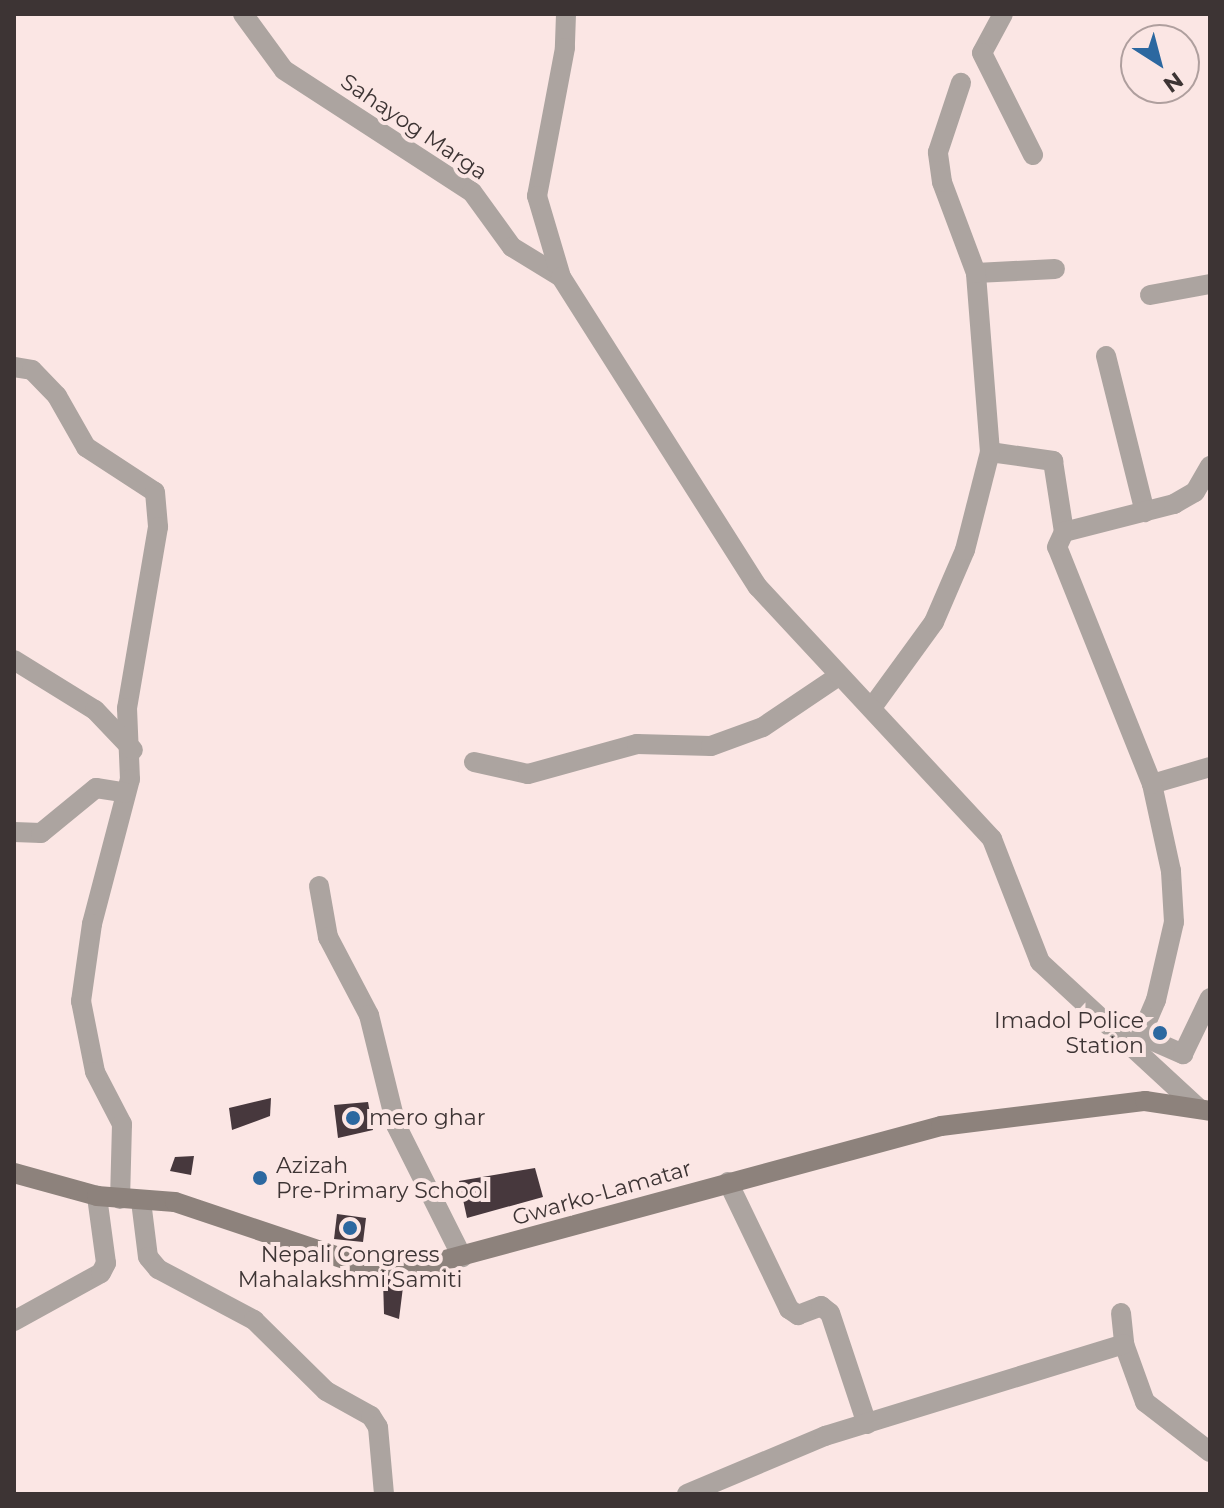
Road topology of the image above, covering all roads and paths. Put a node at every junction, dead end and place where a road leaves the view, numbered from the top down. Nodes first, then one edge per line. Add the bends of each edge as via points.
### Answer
1 (243, 14) edge
2 (566, 14) edge
3 (1003, 14) edge
4 (961, 83) dead end
5 (1033, 155) dead end
6 (1055, 269) dead end
7 (976, 273) junction
8 (561, 277) junction
9 (1210, 284) edge
10 (1150, 295) dead end
11 (1106, 356) dead end
12 (14, 367) edge
13 (990, 452) junction
14 (1210, 466) edge
15 (1145, 512) junction
16 (1064, 532) junction
17 (14, 660) edge
18 (837, 677) junction
19 (873, 706) junction
20 (133, 750) junction
21 (474, 762) dead end
22 (1210, 767) edge
23 (1152, 784) junction
24 (126, 793) junction
25 (14, 832) edge
26 (319, 886) dead end
27 (1210, 998) edge
28 (1139, 1043) junction
29 (1204, 1109) edge
30 (14, 1173) edge
31 (728, 1182) junction
32 (97, 1196) junction
33 (120, 1199) junction
34 (141, 1201) junction
35 (462, 1257) junction
36 (1121, 1313) dead end
37 (14, 1321) edge
38 (1124, 1344) junction
39 (867, 1424) junction
40 (1210, 1452) edge
41 (384, 1494) edge
42 (687, 1494) edge

1 - 8 street, Sahayog Marga via 284,70 472,192 512,247
2 - 8 street via 565,48 537,196
3 - 5 street via 982,53
4 - 7 street via 938,152 942,182
6 - 7 street
7 - 13 street
8 - 18 street via 758,587
9 - 10 street
11 - 15 street
12 - 20 street via 32,370 57,396 86,447 155,492 158,527 132,647 127,708
13 - 16 street via 1053,461
13 - 19 street via 965,550 934,622
14 - 15 street via 1195,492
15 - 16 street
16 - 23 street via 1057,547 1062,564
17 - 20 street via 95,710
18 - 19 street
18 - 21 street via 763,727 711,746 637,744 528,774
19 - 28 street via 992,839 1040,962
20 - 24 street
22 - 23 street
23 - 28 street via 1171,871 1174,922
24 - 25 street via 96,788 41,833
24 - 33 street via 92,924 81,1001 95,1072 122,1124
26 - 35 street via 328,937 369,1015 396,1125
27 - 28 street via 1183,1054
28 - 29 street
29 - 31 main road, Gwarko-Lamatar via 1145,1101 941,1126
30 - 32 main road, Gwarko-Lamatar
31 - 35 main road, Gwarko-Lamatar
31 - 39 street via 789,1309 798,1315 821,1306 830,1313
32 - 33 main road, Gwarko-Lamatar
32 - 37 street via 106,1263 101,1273
33 - 34 main road, Gwarko-Lamatar
34 - 35 main road, Gwarko-Lamatar via 175,1202 365,1266 427,1265
34 - 41 street via 148,1257 158,1269 254,1320 326,1391 371,1416 378,1427
36 - 38 street
38 - 39 street
38 - 40 street via 1150,1408
39 - 42 street

